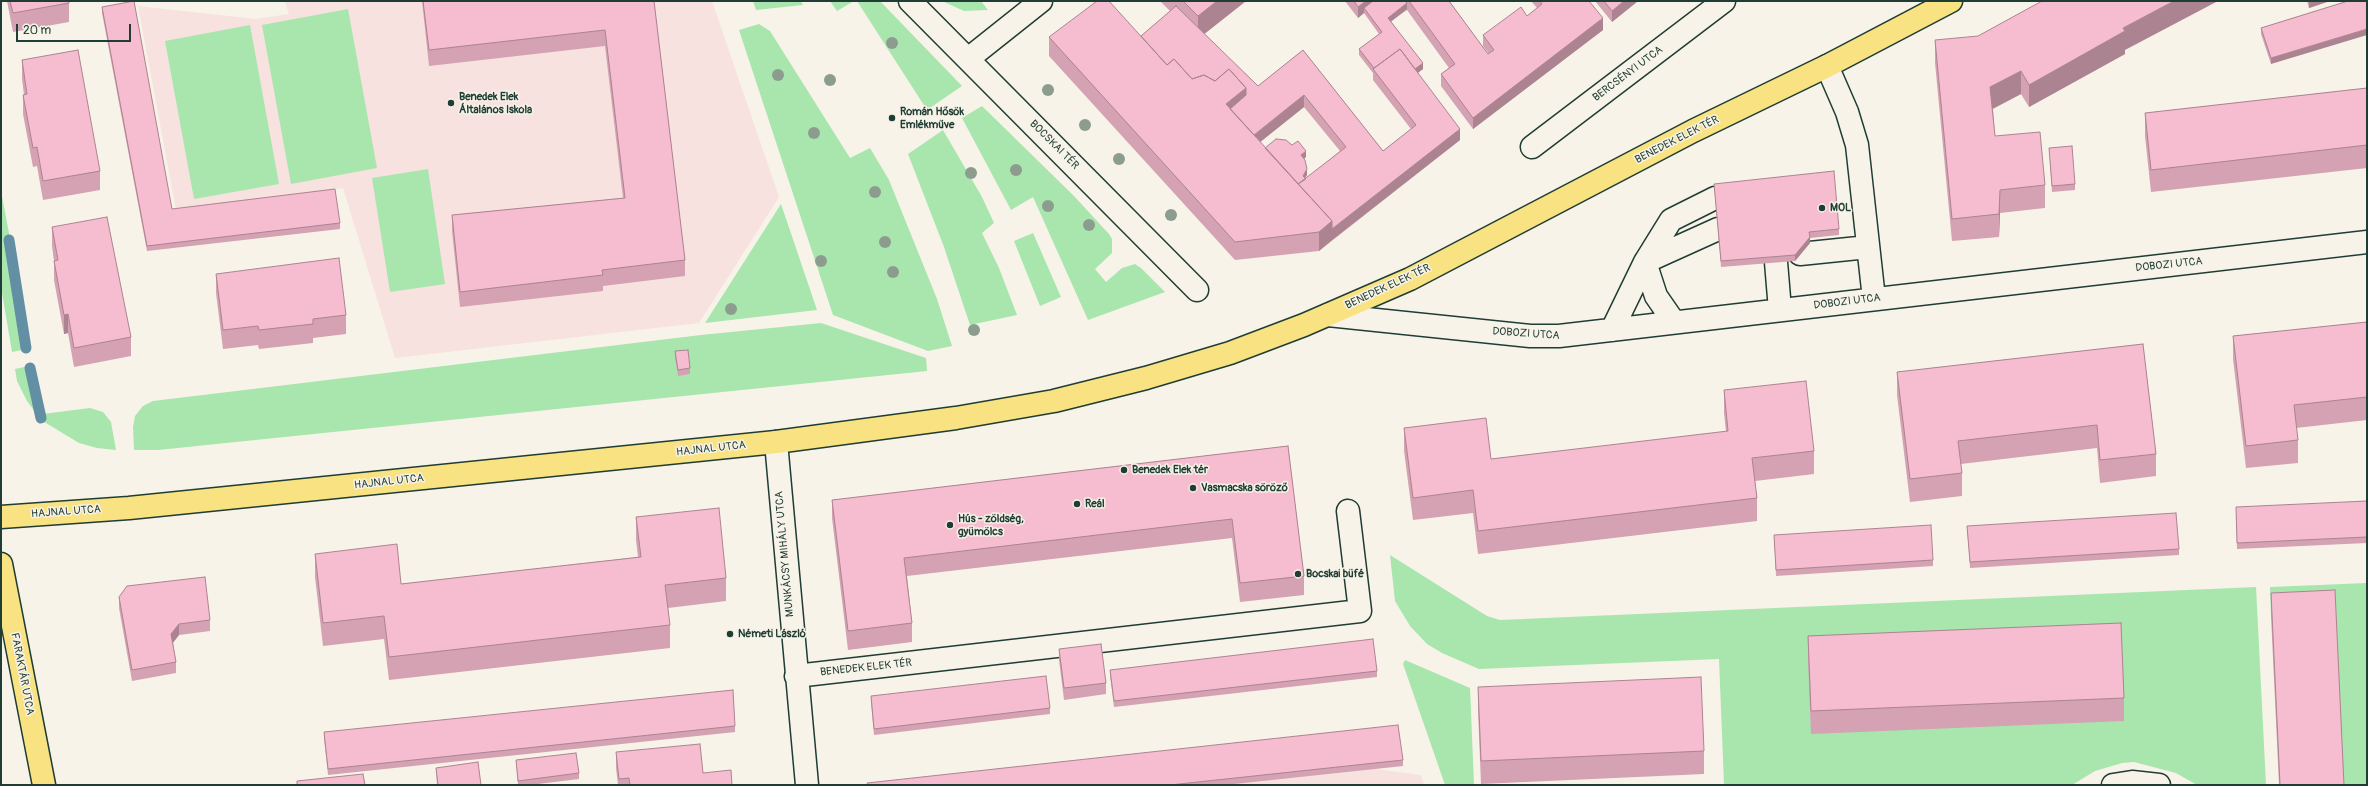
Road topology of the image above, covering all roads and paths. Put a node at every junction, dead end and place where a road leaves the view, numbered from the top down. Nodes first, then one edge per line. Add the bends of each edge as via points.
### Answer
1 (910, 1) edge
2 (1041, 1) edge
3 (1724, 1) edge
4 (1951, 1) edge
5 (968, 59) junction
6 (1826, 66) junction
7 (1532, 147) dead end
8 (1715, 198) edge
9 (1718, 229) edge
10 (2367, 242) edge
11 (1868, 247) junction
12 (1800, 254) edge
13 (1645, 262) junction
14 (1776, 262) edge
15 (1197, 290) dead end
16 (1874, 299) junction
17 (1780, 310) junction
18 (1328, 314) junction
19 (1674, 322) junction
20 (1612, 330) junction
21 (776, 442) junction
22 (1348, 511) dead end
23 (1, 517) edge
24 (1, 564) edge
25 (796, 676) junction
26 (44, 785) edge
27 (807, 785) edge
28 (2113, 785) edge
29 (2159, 785) edge

1 - 5 street, BOCSKAI TÉR
2 - 5 street
3 - 7 street, BERCSÉNYI UTCA
4 - 6 main road, BENEDEK ELEK TÉR
5 - 15 street, BOCSKAI TÉR
6 - 11 street via 1847,112 1857,145
6 - 18 main road, BENEDEK ELEK TÉR via 1693,131 1410,280
8 - 13 street via 1672,220
9 - 13 street
10 - 16 street, DOBOZI UTCA
11 - 12 street
11 - 16 street
13 - 19 street via 1656,296
13 - 20 street
14 - 17 street
16 - 17 street, DOBOZI UTCA
17 - 19 street, DOBOZI UTCA
18 - 20 street, DOBOZI UTCA via 1530,336 1559,336
18 - 21 main road, BENEDEK ELEK TÉR via 1230,353 1146,378 1054,400 956,418
19 - 20 street, DOBOZI UTCA
21 - 23 main road, HAJNAL UTCA via 145,506
21 - 25 street, MUNKÁCSY MIHÁLY UTCA
22 - 25 street, BENEDEK ELEK TÉR via 1360,611
24 - 26 main road, FARAKTÁR UTCA
25 - 27 street, MUNKÁCSY MIHÁLY UTCA
28 - 29 street via 2132,782

